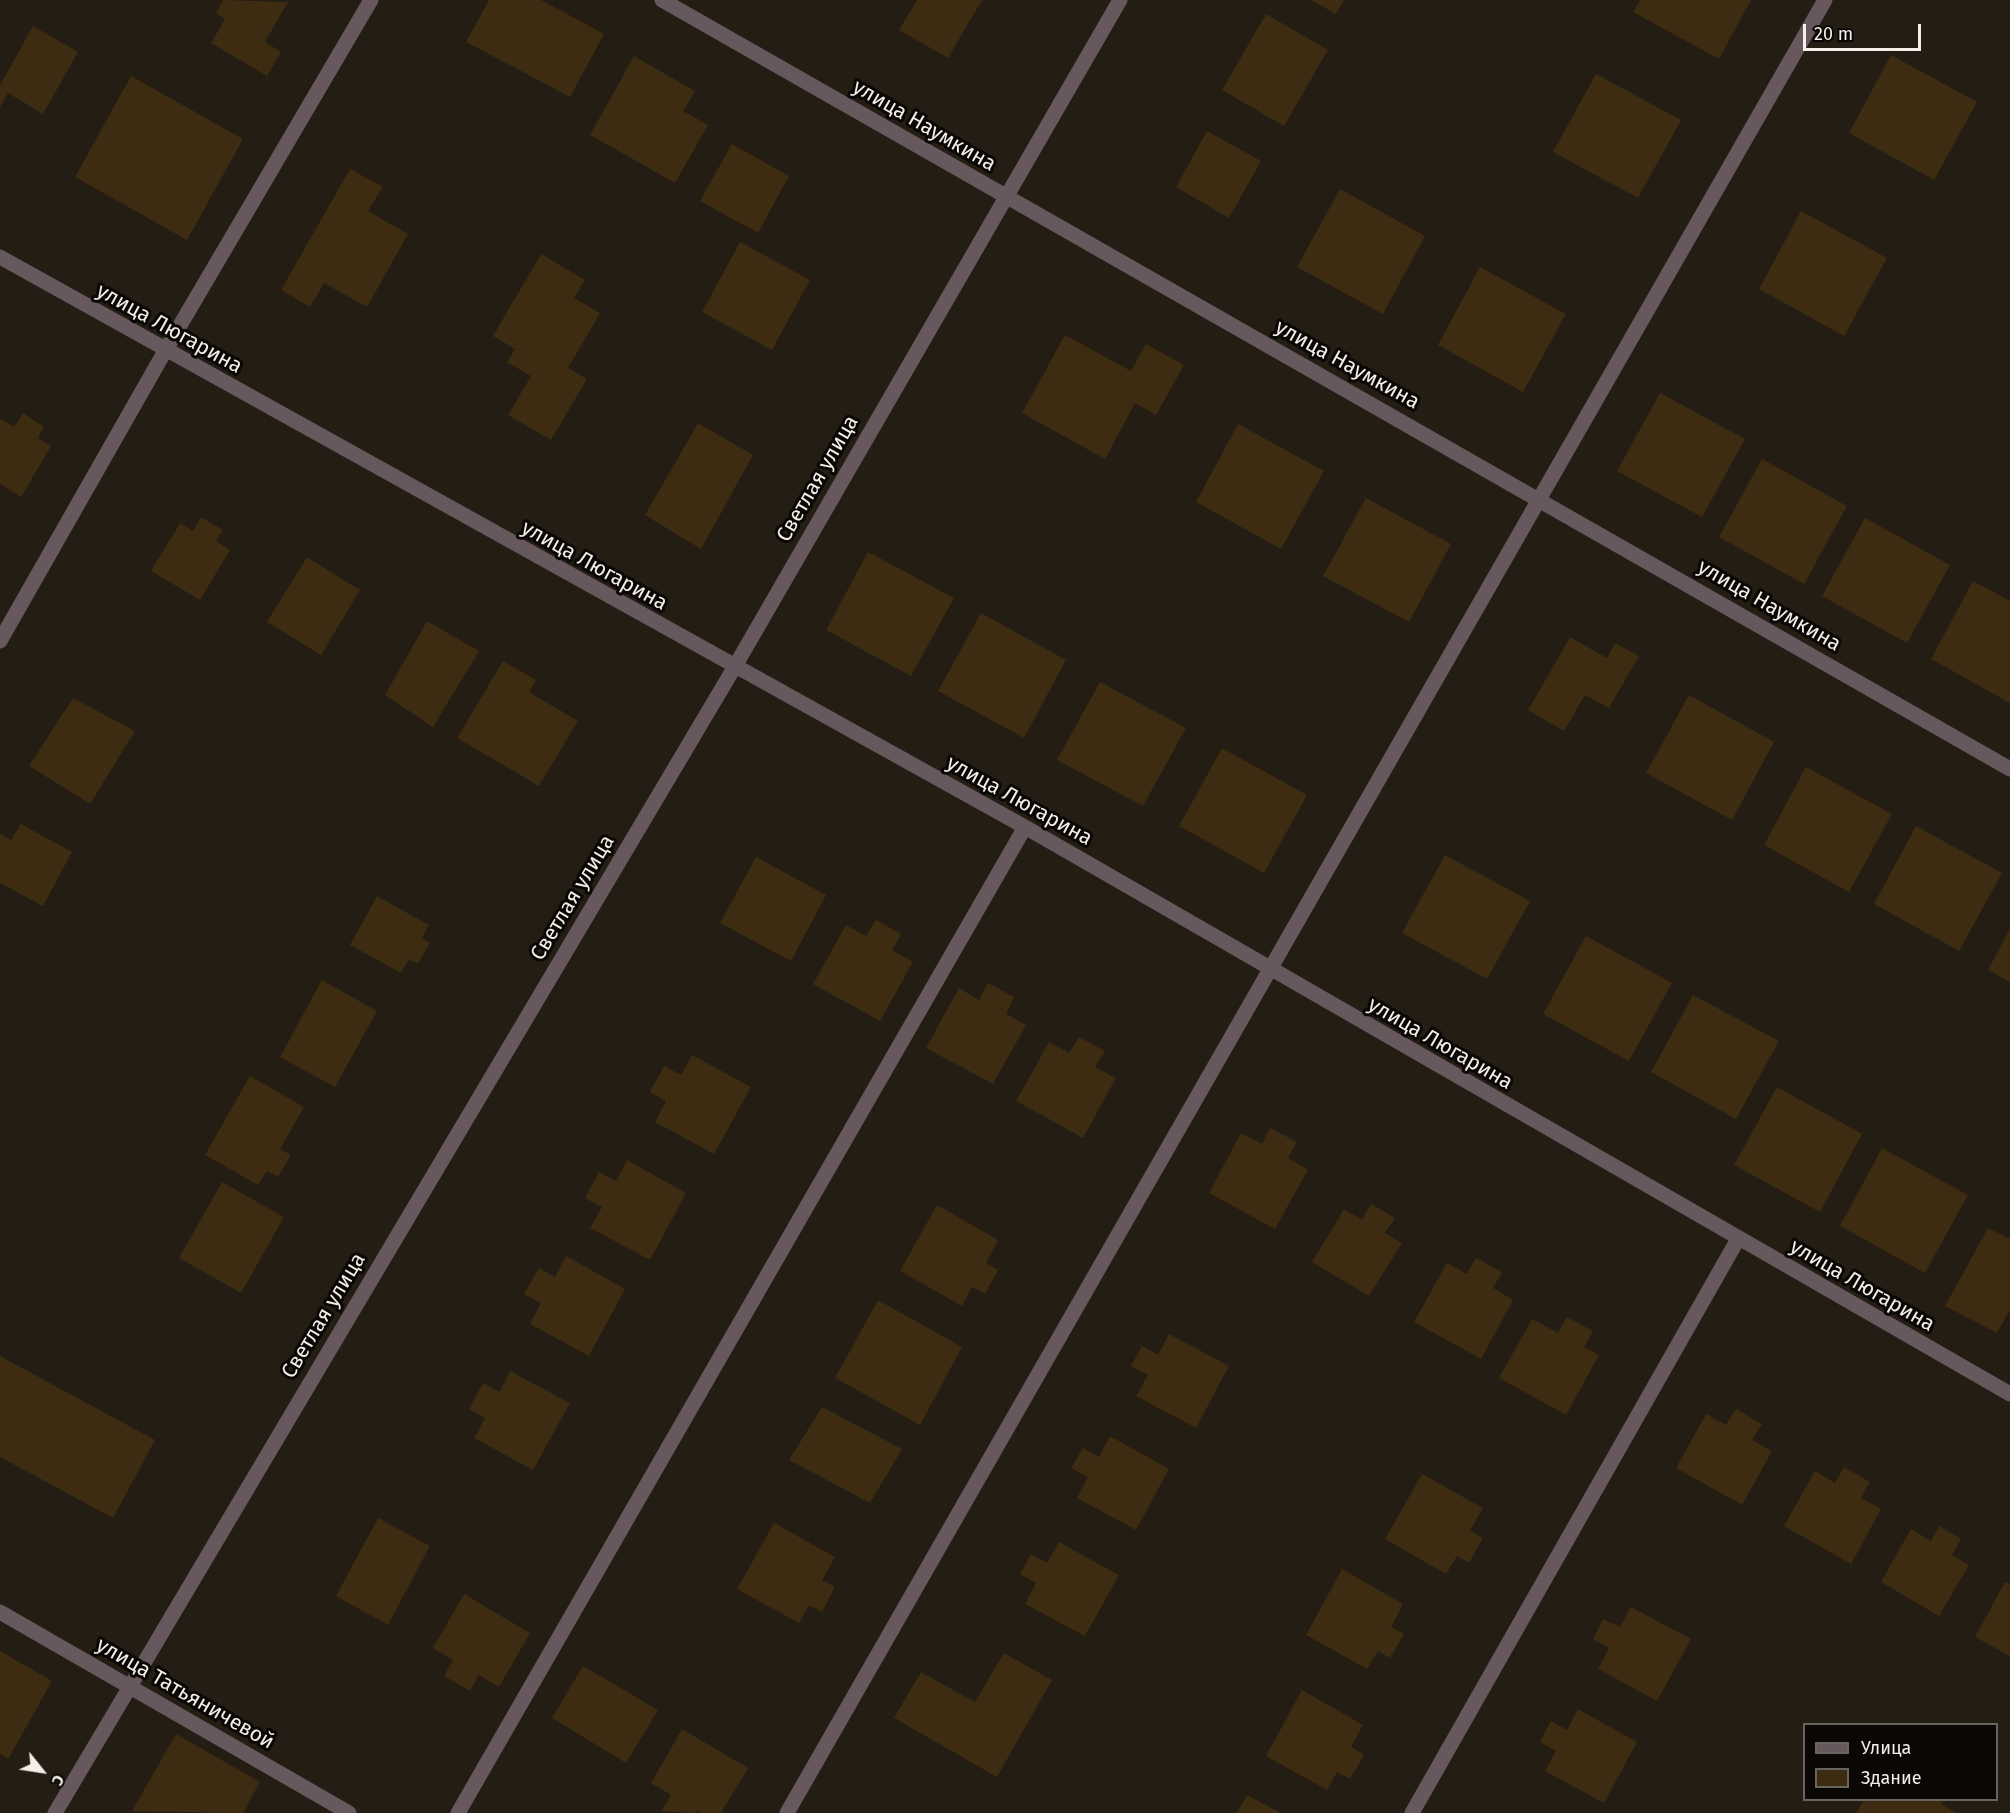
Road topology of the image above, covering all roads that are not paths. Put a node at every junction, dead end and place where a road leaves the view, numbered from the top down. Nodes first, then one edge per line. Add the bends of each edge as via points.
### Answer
1 (371, 0) edge
2 (662, 0) edge
3 (1119, 0) edge
4 (1825, 0) edge
5 (1004, 196) junction
6 (0, 257) edge
7 (165, 351) junction
8 (1537, 496) junction
9 (0, 641) edge
10 (734, 668) junction
11 (2010, 769) edge
12 (1025, 827) junction
13 (1270, 970) junction
14 (1737, 1239) junction
15 (2010, 1394) edge
16 (0, 1612) edge
17 (129, 1685) junction
18 (55, 1813) edge
19 (349, 1813) edge
20 (458, 1813) edge
21 (787, 1813) edge
22 (1412, 1813) edge

1 - 7 street
2 - 5 street, улица Наумкина
3 - 5 street, Светлая улица
4 - 8 street
5 - 8 street, улица Наумкина
5 - 10 street, Светлая улица
6 - 7 street, улица Люгарина
7 - 9 street
7 - 10 street, улица Люгарина
8 - 11 street, улица Наумкина
8 - 13 street
10 - 12 street, улица Люгарина
10 - 17 street, Светлая улица
12 - 13 street, улица Люгарина
12 - 20 street
13 - 14 street, улица Люгарина
13 - 21 street
14 - 15 street, улица Люгарина
14 - 22 street
16 - 17 street, улица Татьяничевой
17 - 18 street, Светлая улица
17 - 19 street, улица Татьяничевой

